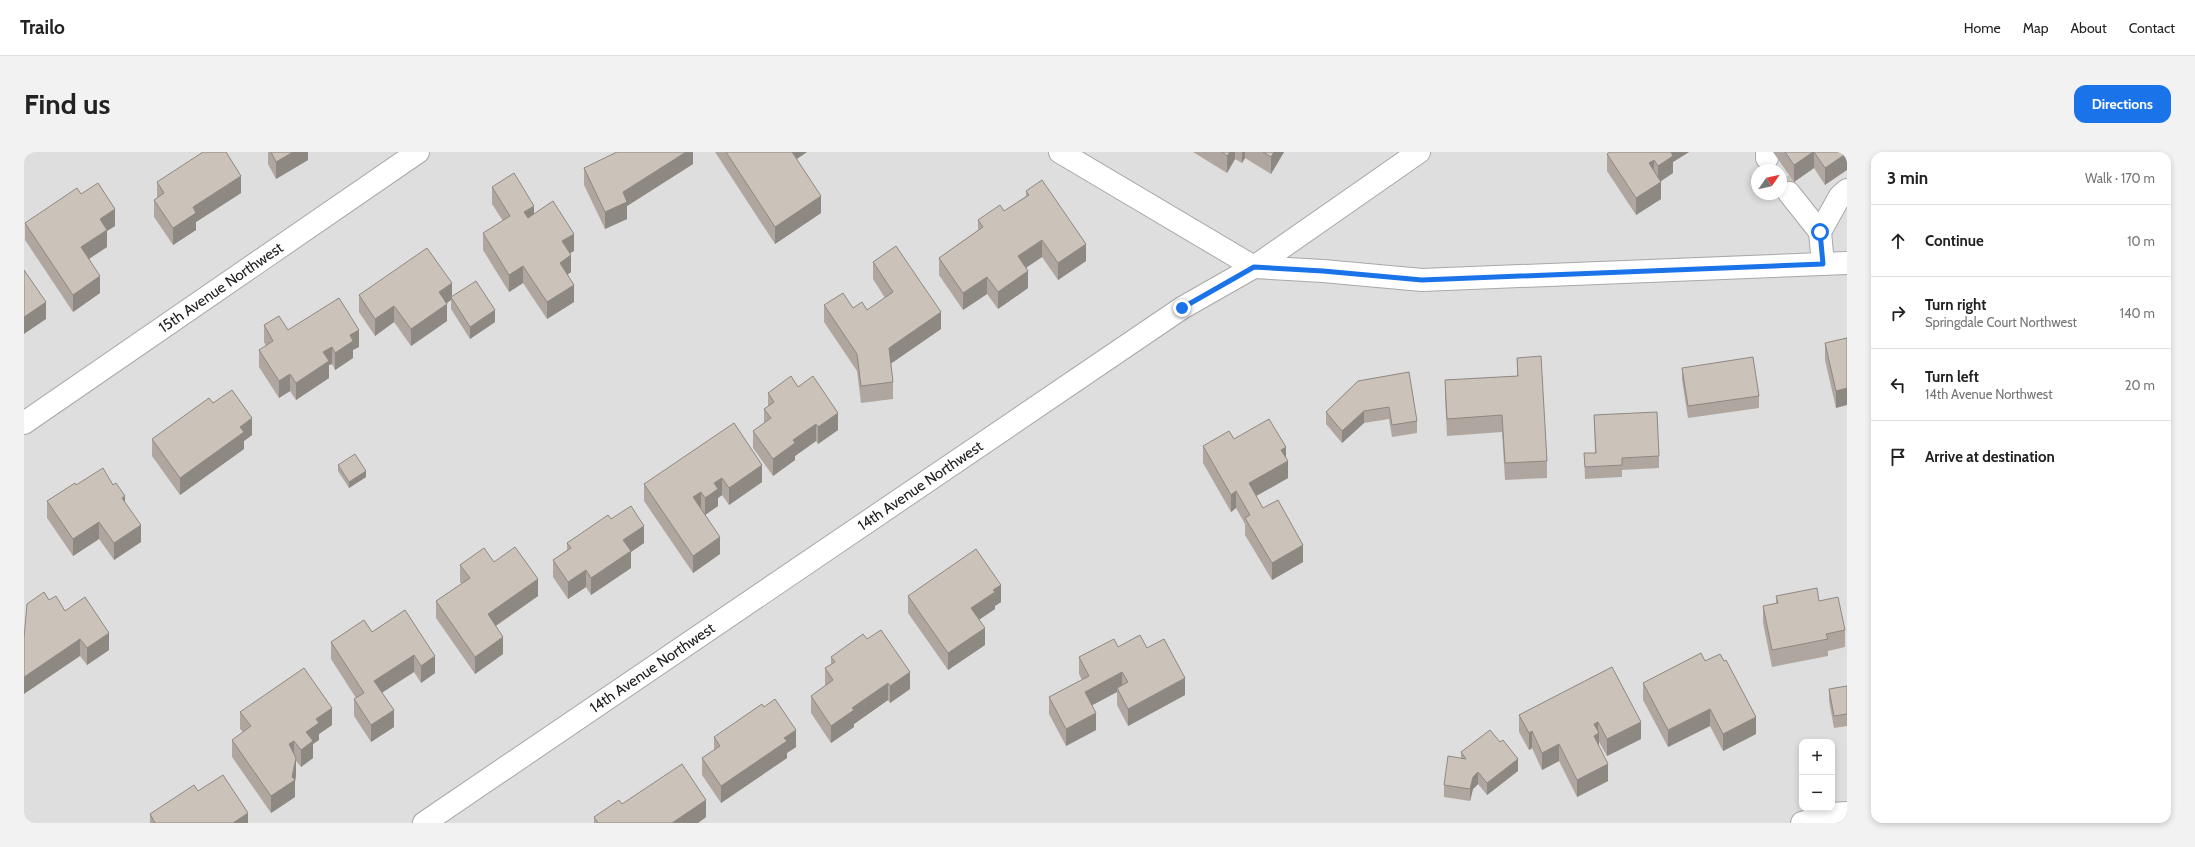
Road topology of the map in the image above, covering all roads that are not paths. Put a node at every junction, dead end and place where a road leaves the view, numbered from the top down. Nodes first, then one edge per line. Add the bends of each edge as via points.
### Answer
1 (418, 152) edge
2 (1060, 152) edge
3 (1419, 152) edge
4 (1847, 190) edge
5 (1789, 193) tunnel mouth
6 (1820, 232) junction
7 (1847, 263) edge
8 (1823, 264) junction
9 (1254, 267) junction
10 (24, 423) edge
11 (1847, 813) edge
12 (424, 823) edge
13 (1802, 823) edge

1 - 10 street, 15th Avenue Northwest
2 - 9 street
3 - 9 street, 14th Avenue Northwest
4 - 6 street via 1840,196
5 - 6 street
6 - 8 street
7 - 8 street
8 - 9 street via 1422,280
9 - 12 street, 14th Avenue Northwest via 1182,308
11 - 13 street via 1831,814

